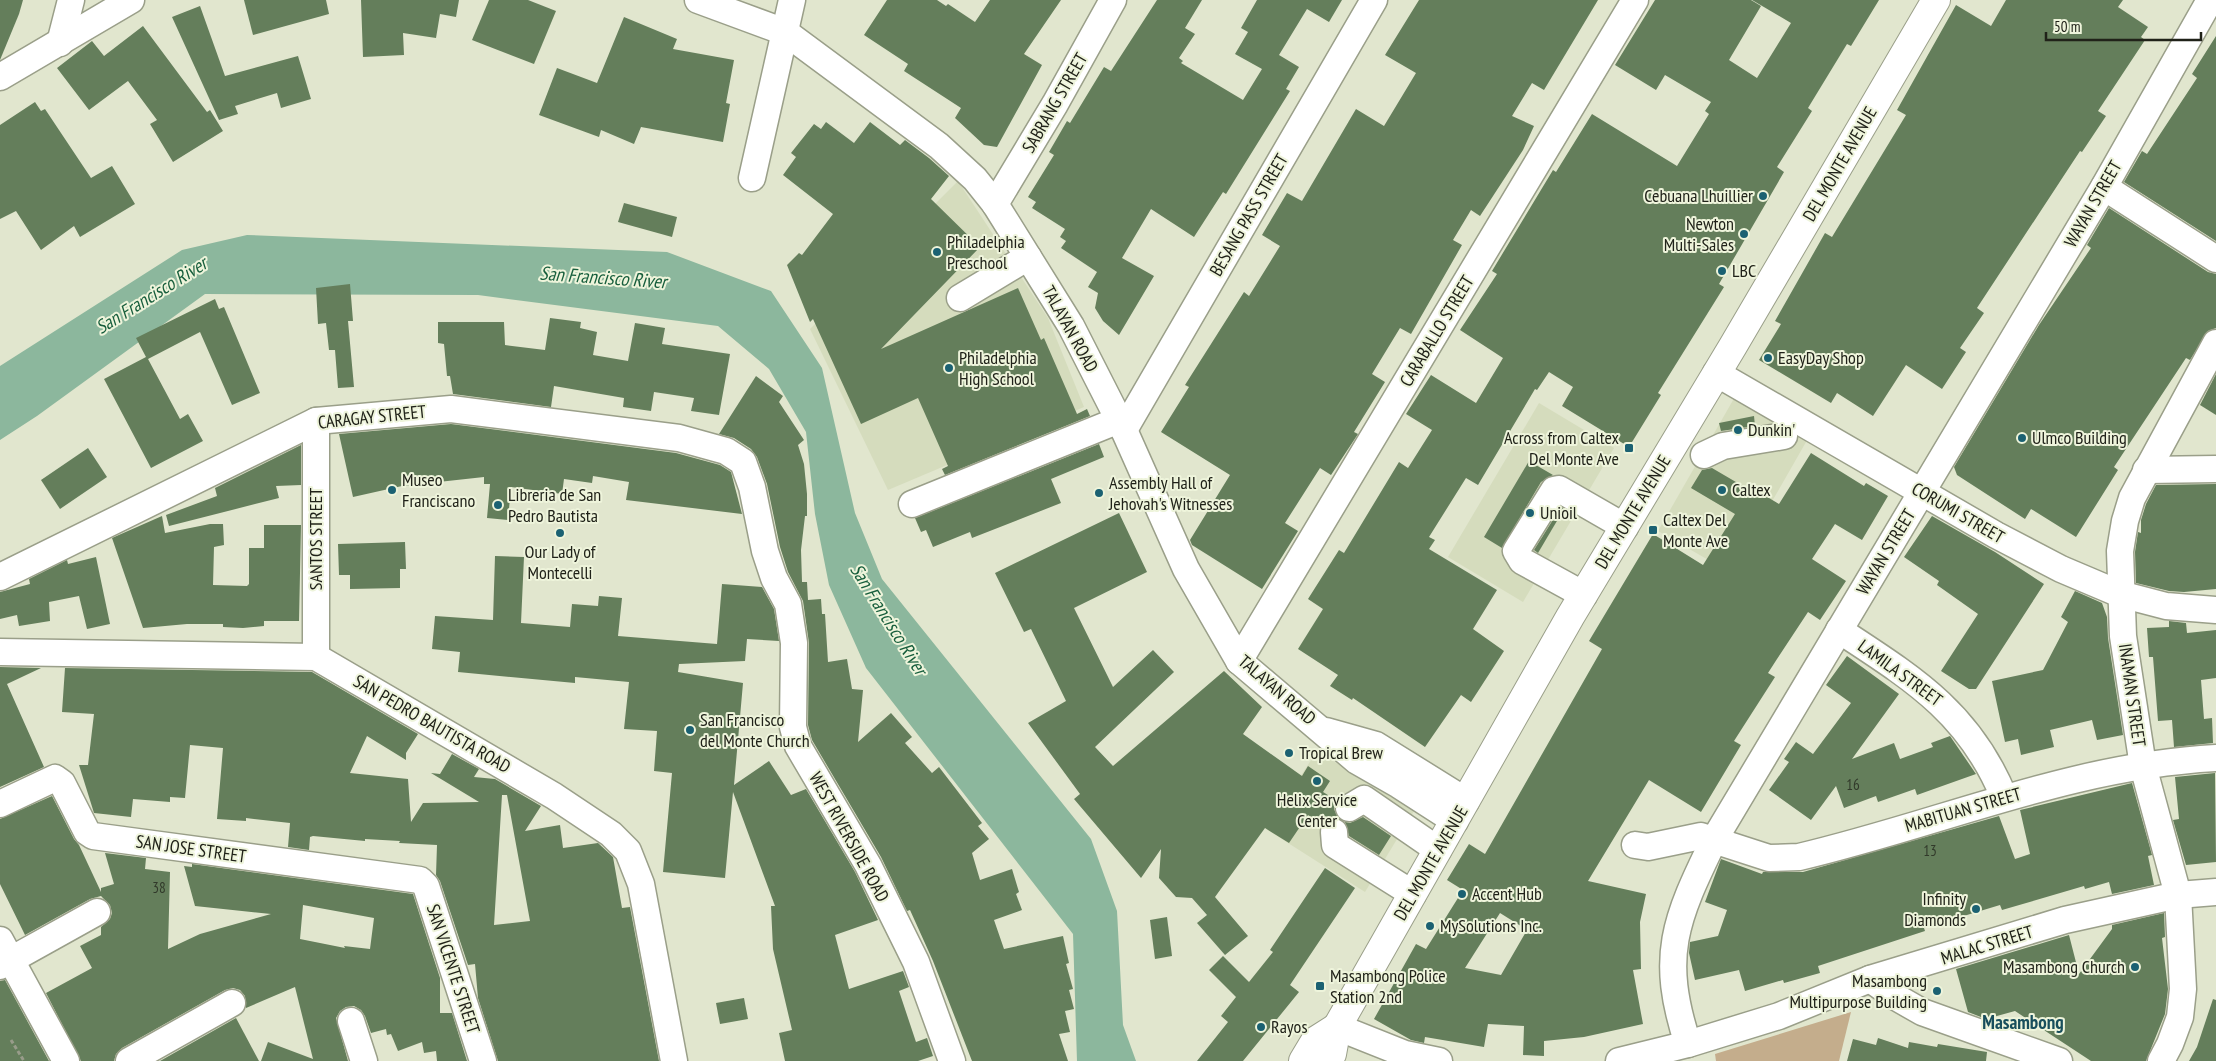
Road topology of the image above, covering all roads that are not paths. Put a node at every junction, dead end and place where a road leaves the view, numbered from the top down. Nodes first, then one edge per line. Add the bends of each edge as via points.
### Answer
1 (71, 0) edge
2 (131, 0) edge
3 (698, 0) edge
4 (792, 0) edge
5 (1113, 0) edge
6 (1374, 0) edge
7 (1634, 0) edge
8 (1936, 0) edge
9 (2210, 0) edge
10 (785, 32) junction
11 (60, 44) junction
12 (0, 77) edge
13 (752, 178) dead end
14 (2104, 187) junction
15 (995, 204) junction
16 (1028, 257) junction
17 (2216, 260) edge
18 (960, 298) dead end
19 (2216, 343) edge
20 (1716, 373) junction
21 (316, 421) junction
22 (1121, 425) junction
23 (1784, 436) dead end
24 (1704, 456) dead end
25 (744, 462) joint
26 (2216, 469) edge
27 (2146, 470) junction
28 (1922, 492) junction
29 (912, 504) dead end
30 (1625, 527) junction
31 (0, 577) edge
32 (2120, 594) junction
33 (1584, 595) junction
34 (2216, 610) edge
35 (1839, 630) junction
36 (0, 652) edge
37 (316, 657) junction
38 (1239, 661) junction
39 (1323, 730) junction
40 (2216, 758) edge
41 (2143, 766) junction
42 (1399, 785) junction
43 (2004, 797) junction
44 (0, 804) edge
45 (1349, 808) dead end
46 (1384, 811) junction
47 (1461, 811) junction
48 (1334, 832) dead end
49 (1714, 840) junction
50 (1635, 846) dead end
51 (1438, 850) junction
52 (420, 880) joint
53 (2216, 892) edge
54 (1413, 894) junction
55 (2178, 895) junction
56 (97, 912) dead end
57 (4, 955) edge
58 (1870, 979) junction
59 (232, 1003) dead end
60 (351, 1021) dead end
61 (1337, 1027) junction
62 (1688, 1044) junction
63 (66, 1061) edge
64 (129, 1061) edge
65 (364, 1061) edge
66 (483, 1061) edge
67 (674, 1061) edge
68 (952, 1061) edge
69 (1303, 1061) edge
70 (1328, 1061) edge
71 (1439, 1061) edge
72 (1619, 1061) edge
73 (2059, 1061) edge
74 (2161, 1061) edge

1 - 11 street
2 - 11 street
3 - 10 street, TALAYAN ROAD
4 - 10 street
5 - 15 street, SABRANG STREET
6 - 22 street, BESANG PASS STREET
7 - 38 street, CARABALLO STREET
8 - 20 main road, DEL MONTE AVENUE
9 - 14 street, WAYAN STREET
10 - 13 street
10 - 15 street, TALAYAN ROAD via 939,146 975,179
11 - 12 street
14 - 17 street
14 - 28 street, WAYAN STREET
15 - 16 street, TALAYAN ROAD
16 - 18 street
16 - 22 street, TALAYAN ROAD via 1071,326
19 - 27 street, INAMAN STREET
20 - 28 street, CORUMI STREET
20 - 30 main road, DEL MONTE AVENUE
21 - 25 street, CARAGAY STREET via 451,410 678,438 726,451
21 - 31 street, CARAGAY STREET
21 - 37 street, SANTOS STREET
22 - 29 street
22 - 38 street, TALAYAN ROAD via 1186,569
23 - 24 street via 1723,446
25 - 68 street, WEST RIVERSIDE ROAD via 765,551 788,604 794,643 793,727 798,746 868,865 916,962
26 - 27 street
27 - 32 street, INAMAN STREET via 2125,521 2120,552
28 - 32 street, CORUMI STREET via 2053,565
28 - 35 street, WAYAN STREET
30 - 33 main road, DEL MONTE AVENUE
30 - 33 street via 1559,489 1554,490 1516,551 1522,561
32 - 34 street, CORUMI STREET via 2166,606
32 - 41 street, INAMAN STREET
33 - 47 main road, DEL MONTE AVENUE
35 - 43 street, LAMILA STREET via 1908,676 1948,709 1995,776
35 - 49 street, WAYAN STREET
36 - 37 street, SAN PEDRO BAUTISTA ROAD
37 - 67 street, SAN PEDRO BAUTISTA ROAD via 554,796 611,834 628,850 641,884
38 - 39 street, TALAYAN ROAD
39 - 42 street, TALAYAN ROAD via 1357,761
39 - 47 street, TALAYAN ROAD via 1376,745
40 - 41 street, MABITUAN STREET
41 - 43 street, MABITUAN STREET via 2096,773
41 - 55 street, INAMAN STREET
42 - 46 street
42 - 47 street, TALAYAN ROAD
43 - 49 street, MABITUAN STREET via 1799,857 1769,858
44 - 52 street, SAN JOSE STREET via 55,778 62,783 87,832 93,836
45 - 46 street via 1364,799
46 - 51 street
47 - 51 main road, DEL MONTE AVENUE
48 - 54 street via 1335,844
49 - 50 street, MABITUAN STREET via 1701,836 1648,847
49 - 62 street, WAYAN STREET via 1687,895 1675,932 1671,973
51 - 54 main road, DEL MONTE AVENUE
52 - 66 street, SAN VICENTE STREET via 426,886
53 - 55 street, MALAC STREET
54 - 61 main road, DEL MONTE AVENUE
55 - 58 street, MALAC STREET via 2065,920
55 - 74 street, INAMAN STREET via 2183,989 2180,1017
56 - 57 street
57 - 63 street
58 - 62 street, MALAC STREET via 1778,1016
58 - 73 street via 1922,1012
59 - 64 street
60 - 65 street
61 - 69 main road, DEL MONTE AVENUE via 1315,1041
61 - 70 main road, DEL MONTE AVENUE
61 - 71 street via 1405,1054
62 - 72 street, MALAC STREET

